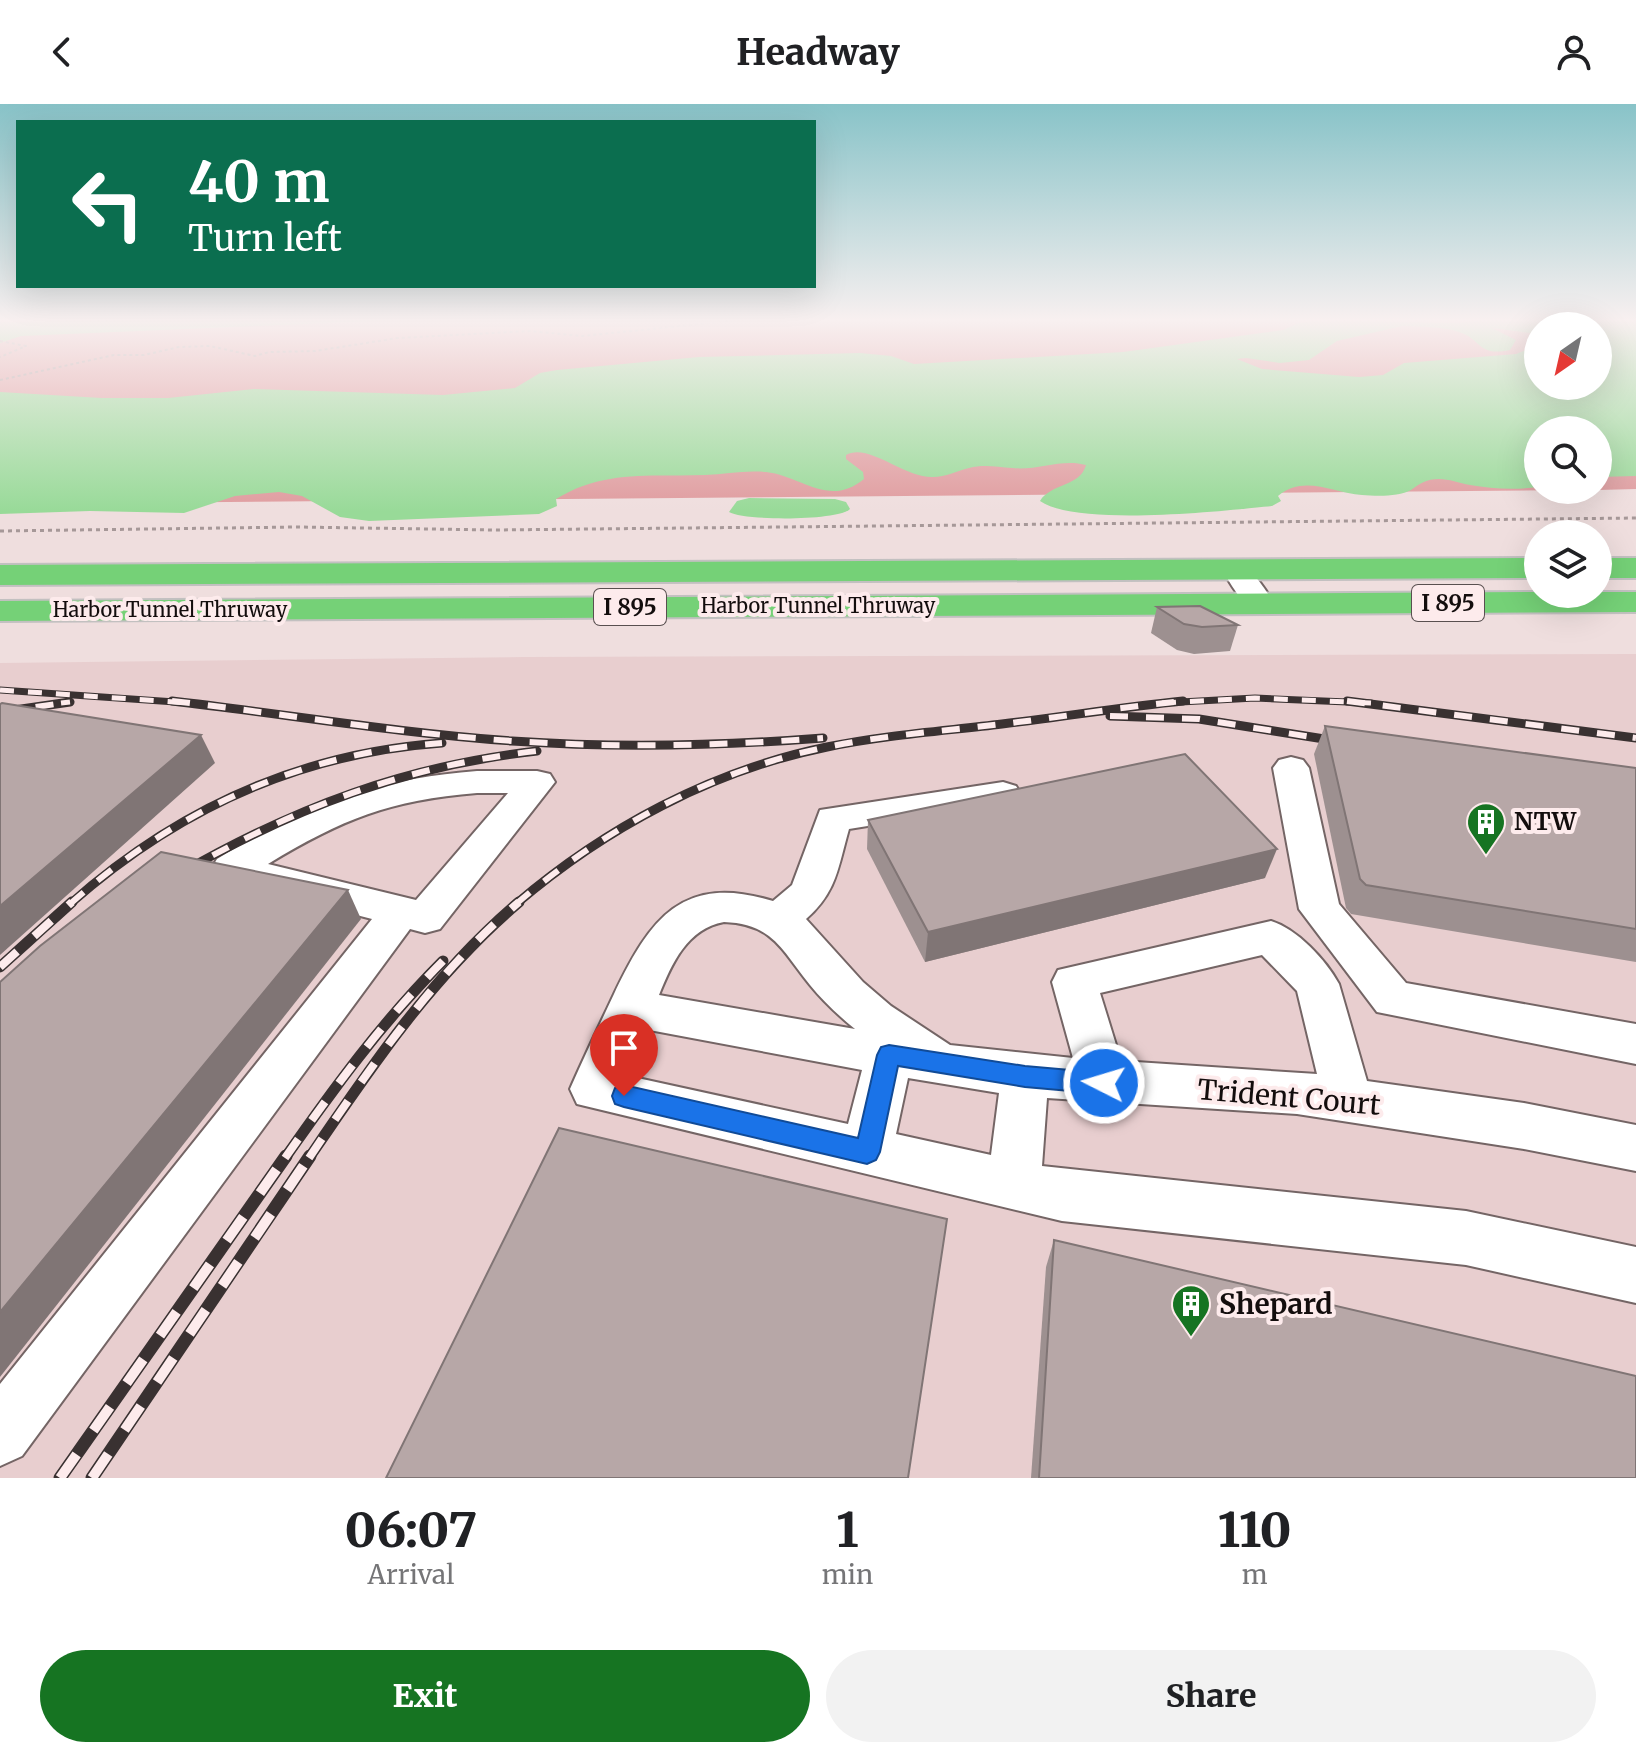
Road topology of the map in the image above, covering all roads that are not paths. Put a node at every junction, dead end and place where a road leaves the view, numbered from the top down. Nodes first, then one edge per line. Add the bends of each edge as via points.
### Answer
1 (1524, 568) edge
2 (1612, 568) edge
3 (1636, 568) edge
4 (1235, 570) junction
5 (0, 575) edge
6 (1636, 602) edge
7 (1261, 604) junction
8 (0, 611) edge
9 (1291, 768) dead end
10 (1003, 794) edge
11 (400, 913) junction
12 (779, 919) junction
13 (630, 1008) junction
14 (1632, 1051) edge
15 (889, 1055) junction
16 (940, 1064) junction
17 (1025, 1076) junction
18 (1104, 1083) junction
19 (1347, 1099) junction
20 (1636, 1148) edge
21 (867, 1152) junction
22 (1014, 1185) junction
23 (1636, 1275) edge
24 (0, 1434) edge

1 - 4 highway, Harbor Tunnel Thruway / I 895
2 - 3 highway
4 - 5 highway, Harbor Tunnel Thruway / I 895
4 - 7 street
6 - 7 highway, Harbor Tunnel Thruway / I 895
7 - 8 highway, Harbor Tunnel Thruway / I 895
9 - 14 street via 1320,909 1393,999
10 - 12 street via 833,819 810,893
11 - 11 street via 425,918 537,782 406,789 293,830 231,869
11 - 24 street
12 - 13 street, Trident Court via 727,905 698,911 660,946
12 - 16 street, Trident Court via 860,1007
13 - 15 street, Trident Court
13 - 21 street via 594,1089
15 - 16 street, Trident Court
15 - 21 street
16 - 17 street, Trident Court
17 - 18 street, Trident Court
17 - 22 street
18 - 19 street, Trident Court
18 - 19 street via 1074,982 1271,937 1317,984
19 - 20 street, Trident Court
21 - 22 street
22 - 23 street via 1062,1196 1466,1238

